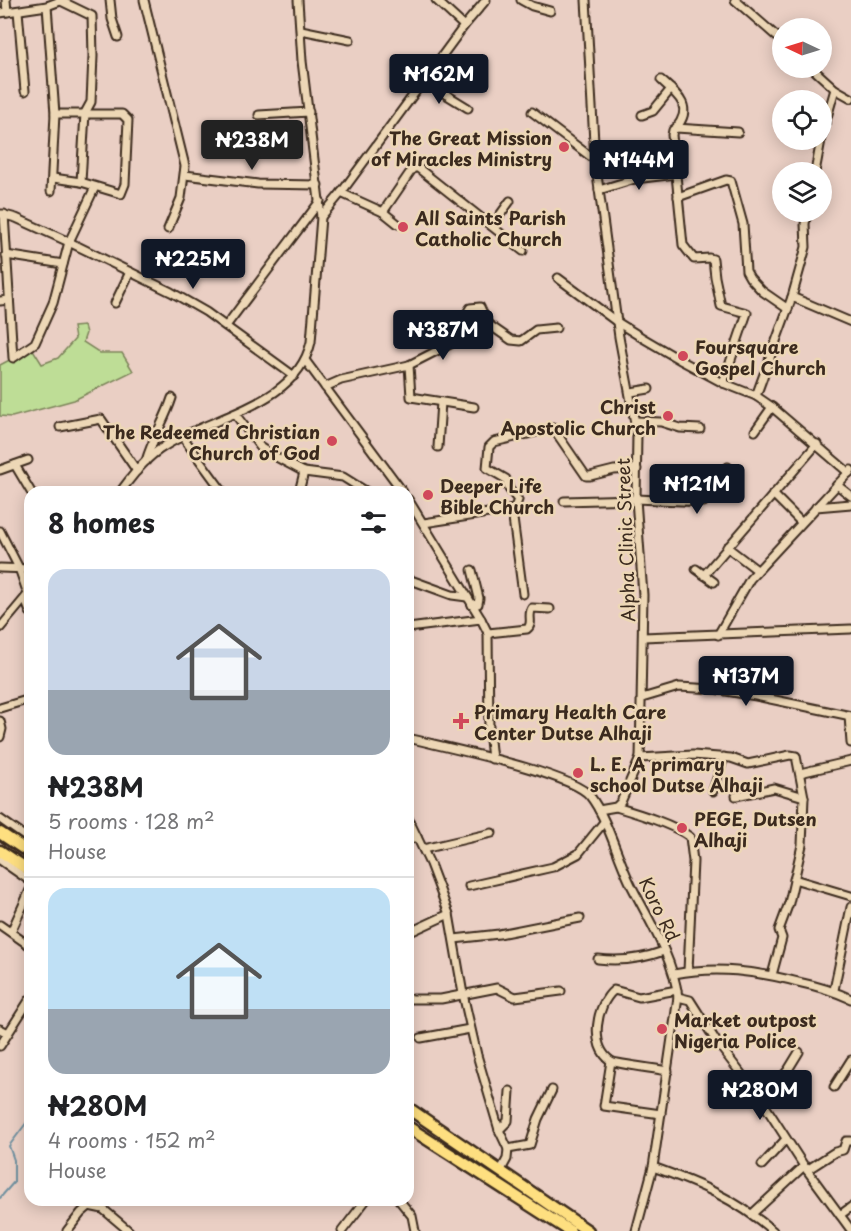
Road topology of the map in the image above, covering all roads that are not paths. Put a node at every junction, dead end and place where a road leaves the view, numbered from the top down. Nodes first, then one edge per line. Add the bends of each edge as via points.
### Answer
1 (6, 0) edge
2 (62, 0) edge
3 (110, 0) edge
4 (144, 0) edge
5 (298, 0) edge
6 (436, 0) edge
7 (486, 0) edge
8 (521, 0) edge
9 (586, 0) edge
10 (735, 0) edge
11 (51, 3) edge
12 (18, 10) junction
13 (550, 11) dead end
14 (4, 12) edge
15 (464, 26) junction
16 (301, 30) junction
17 (772, 32) edge
18 (118, 37) dead end
19 (350, 40) dead end
20 (823, 78) edge
21 (661, 80) dead end
22 (424, 81) junction
23 (671, 89) junction
24 (835, 89) junction
25 (25, 91) dead end
26 (851, 98) edge
27 (832, 99) edge
28 (468, 108) dead end
29 (309, 112) junction
30 (532, 112) dead end
31 (85, 113) junction
32 (55, 114) junction
33 (259, 115) dead end
34 (642, 115) dead end
35 (676, 128) junction
36 (738, 132) dead end
37 (595, 160) junction
38 (676, 174) junction
39 (185, 175) junction
40 (53, 178) junction
41 (81, 182) junction
42 (318, 185) junction
43 (95, 187) junction
44 (599, 190) junction
45 (51, 191) dead end
46 (341, 193) junction
47 (678, 197) junction
48 (320, 201) junction
49 (510, 201) dead end
50 (383, 212) junction
51 (2, 214) edge
52 (321, 217) junction
53 (805, 222) edge
54 (398, 224) dead end
55 (492, 226) junction
56 (168, 229) dead end
57 (69, 242) junction
58 (523, 250) dead end
59 (6, 255) junction
60 (63, 264) junction
61 (130, 272) junction
62 (558, 278) dead end
63 (792, 297) junction
64 (9, 300) junction
65 (0, 301) edge
66 (115, 303) dead end
67 (788, 309) junction
68 (617, 322) junction
69 (851, 322) edge
70 (226, 326) junction
71 (556, 328) dead end
72 (305, 360) junction
73 (409, 365) junction
74 (294, 376) junction
75 (723, 383) junction
76 (325, 387) junction
77 (650, 389) dead end
78 (631, 392) junction
79 (756, 396) junction
80 (172, 398) dead end
81 (441, 402) junction
82 (474, 407) dead end
83 (772, 407) junction
84 (235, 414) junction
85 (636, 421) junction
86 (60, 427) dead end
87 (700, 429) dead end
88 (755, 431) dead end
89 (182, 436) junction
90 (817, 444) junction
91 (438, 447) dead end
92 (28, 460) dead end
93 (146, 461) junction
94 (15, 465) junction
95 (728, 467) dead end
96 (637, 469) junction
97 (0, 470) edge
98 (137, 471) junction
99 (850, 471) edge
100 (304, 472) junction
101 (837, 485) junction
102 (28, 486) edge
103 (125, 486) edge
104 (219, 486) edge
105 (301, 486) edge
106 (357, 486) edge
107 (399, 486) edge
108 (773, 494) junction
109 (851, 496) edge
110 (636, 499) junction
111 (564, 501) dead end
112 (851, 504) edge
113 (816, 507) junction
114 (512, 511) junction
115 (414, 512) edge
116 (801, 522) junction
117 (424, 524) junction
118 (0, 531) edge
119 (727, 547) junction
120 (0, 568) edge
121 (19, 568) junction
122 (24, 568) edge
123 (696, 569) dead end
124 (472, 570) dead end
125 (757, 570) junction
126 (704, 575) junction
127 (414, 581) edge
128 (714, 582) dead end
129 (24, 583) edge
130 (523, 594) dead end
131 (467, 597) junction
132 (24, 600) edge
133 (472, 605) junction
134 (550, 609) dead end
135 (482, 619) junction
136 (414, 627) edge
137 (0, 628) edge
138 (851, 630) edge
139 (488, 633) junction
140 (718, 635) junction
141 (643, 637) junction
142 (642, 698) junction
143 (24, 701) edge
144 (0, 708) edge
145 (850, 716) edge
146 (0, 721) edge
147 (0, 737) edge
148 (414, 740) edge
149 (851, 743) edge
150 (724, 757) junction
151 (640, 758) junction
152 (492, 759) junction
153 (851, 761) edge
154 (800, 773) junction
155 (713, 791) dead end
156 (736, 796) dead end
157 (804, 797) junction
158 (616, 807) junction
159 (599, 810) junction
160 (0, 819) edge
161 (604, 822) junction
162 (414, 831) edge
163 (0, 832) edge
164 (492, 834) dead end
165 (417, 837) junction
166 (414, 838) edge
167 (24, 841) edge
168 (24, 844) edge
169 (423, 849) junction
170 (0, 851) edge
171 (0, 860) edge
172 (24, 867) edge
173 (24, 877) edge
174 (795, 879) junction
175 (469, 886) dead end
176 (851, 896) edge
177 (24, 903) edge
178 (851, 907) edge
179 (449, 914) junction
180 (580, 918) dead end
181 (0, 926) edge
182 (414, 930) edge
183 (11, 932) junction
184 (454, 939) junction
185 (24, 941) edge
186 (847, 948) edge
187 (664, 951) junction
188 (598, 959) dead end
189 (688, 971) junction
190 (674, 974) junction
191 (772, 975) junction
192 (834, 990) junction
193 (561, 991) dead end
194 (678, 993) junction
195 (463, 994) junction
196 (414, 999) edge
197 (851, 999) edge
198 (24, 1009) edge
199 (0, 1029) edge
200 (470, 1029) junction
201 (8, 1034) junction
202 (421, 1038) dead end
203 (0, 1046) edge
204 (798, 1052) dead end
205 (611, 1061) junction
206 (850, 1063) edge
207 (668, 1071) junction
208 (834, 1087) dead end
209 (510, 1090) dead end
210 (552, 1090) dead end
211 (762, 1101) junction
212 (414, 1112) edge
213 (661, 1114) junction
214 (499, 1130) junction
215 (414, 1131) edge
216 (786, 1139) junction
217 (851, 1141) edge
218 (508, 1149) junction
219 (762, 1165) dead end
220 (652, 1167) junction
221 (805, 1168) junction
222 (501, 1170) junction
223 (361, 1206) edge
224 (404, 1206) edge
225 (851, 1207) edge
226 (752, 1214) junction
227 (840, 1215) junction
228 (851, 1230) edge
229 (67, 1231) edge
230 (129, 1231) edge
231 (342, 1231) edge
232 (415, 1231) edge
233 (570, 1231) edge
234 (588, 1231) edge
235 (636, 1231) edge
236 (773, 1231) edge

1 - 14 street
2 - 11 street
2 - 31 street via 92,16 91,102
3 - 18 street
4 - 39 street
5 - 16 street
6 - 15 street
7 - 15 street
8 - 13 street
9 - 37 street, Alpha Clinic Street
10 - 17 street
11 - 12 street
11 - 32 street
12 - 14 street
12 - 25 street
15 - 22 street
16 - 19 street
16 - 29 street
20 - 24 street
21 - 23 street
22 - 28 street
22 - 46 street
23 - 34 street via 653,111
23 - 35 street via 683,102 682,121
24 - 26 street
24 - 27 street
29 - 33 street
29 - 42 street
30 - 37 street
31 - 32 street
31 - 41 street
31 - 43 street via 122,114 128,120 122,193
32 - 40 street
35 - 36 street
35 - 38 street via 672,135
37 - 44 street, Alpha Clinic Street
38 - 44 street via 635,179
38 - 47 street
39 - 42 street via 258,184
39 - 56 street via 181,198
40 - 41 street
40 - 45 street
41 - 43 street
42 - 48 street
43 - 57 street
44 - 68 street, Alpha Clinic Street
46 - 50 street
46 - 52 street
47 - 67 street via 730,181 743,224 746,271 762,291
47 - 75 street via 683,245 694,259 713,260 722,306 747,312
48 - 52 street
48 - 70 street
49 - 55 street
50 - 54 street
50 - 55 street via 416,168
51 - 57 street
51 - 59 street
52 - 72 street
53 - 63 street via 806,248
55 - 58 street
57 - 60 street
57 - 61 street
59 - 60 street
59 - 64 street
60 - 64 street via 53,303 35,343 13,358
61 - 66 street
61 - 70 street
62 - 68 street
63 - 67 street
63 - 69 street
64 - 65 street
67 - 79 street
68 - 75 street
68 - 78 street, Alpha Clinic Street
70 - 74 street
71 - 73 street via 536,330 521,341 511,340 488,324 480,308 470,308 465,336
72 - 74 street
72 - 76 street
73 - 76 street via 347,378
73 - 81 street via 411,397
74 - 84 street
75 - 79 street
76 - 107 street
77 - 78 street
78 - 85 street, Alpha Clinic Street
79 - 83 street
80 - 93 street via 150,443
81 - 82 street
81 - 91 street
83 - 88 street
83 - 90 street
84 - 89 street
84 - 100 street via 261,447
85 - 87 street
85 - 96 street, Alpha Clinic Street
86 - 98 street via 101,419
89 - 93 street
89 - 104 street
90 - 99 street
90 - 108 street
92 - 94 street
93 - 98 street
94 - 97 street
94 - 102 street
95 - 110 street via 704,502
96 - 110 street, Alpha Clinic Street
96 - 114 street via 586,476 553,428 494,442 489,447 487,468 506,479 518,500
98 - 103 street
99 - 101 street
100 - 105 street
100 - 106 street via 343,477
101 - 109 street
101 - 113 street
108 - 116 street
108 - 119 street
110 - 111 street
110 - 141 street, Alpha Clinic Street
112 - 113 street
113 - 116 street
114 - 117 street
114 - 130 street
115 - 117 street
116 - 125 street
117 - 131 street
118 - 121 street
119 - 125 street
119 - 126 street
120 - 121 street
121 - 122 street
121 - 129 street
123 - 126 street
124 - 133 street via 479,598 478,604
125 - 140 street
126 - 128 street
127 - 131 street
131 - 133 street
132 - 137 street
133 - 135 street
134 - 139 street via 532,608 527,629
135 - 136 street
135 - 139 street
138 - 140 street
139 - 152 street
140 - 141 street
141 - 142 street, Alpha Clinic Street
142 - 145 street via 679,687 714,689
142 - 151 street, Alpha Clinic Street
143 - 144 street
145 - 149 street
146 - 147 street
148 - 152 street, Koro Rd
150 - 151 street
150 - 154 street via 754,764 794,754
150 - 155 street
151 - 158 street, Alpha Clinic Street via 624,798
152 - 159 street, Koro Rd via 570,782 589,794
153 - 154 street
154 - 157 street
156 - 157 street via 774,789
157 - 174 street via 802,845
158 - 159 street
158 - 189 street via 690,837 693,861
159 - 161 street, Koro Rd
160 - 167 street
161 - 175 street via 578,854 553,867
161 - 187 street, Koro Rd
162 - 165 street
163 - 168 main road
164 - 169 street
165 - 166 street
165 - 169 street
169 - 179 street
170 - 172 main road
171 - 173 street
174 - 176 street
174 - 191 street via 779,930 782,938
177 - 183 street
178 - 186 street
179 - 182 street
179 - 184 street
180 - 184 street
181 - 183 street
183 - 185 street
184 - 195 street
186 - 192 street
187 - 188 street via 640,959
187 - 190 street, Koro Rd
189 - 190 street
189 - 191 street via 729,969
190 - 194 street, Koro Rd
191 - 192 street
192 - 197 street
193 - 195 street via 515,997 497,988
194 - 205 street via 639,997 611,992 598,1019 597,1033 599,1048
194 - 207 street, Koro Rd
194 - 211 street via 690,1000
195 - 196 street
195 - 200 street
198 - 201 street
199 - 201 street
200 - 202 street
200 - 214 street
201 - 203 street
204 - 211 street
205 - 207 street
205 - 213 street via 604,1106
206 - 208 street
207 - 213 street, Koro Rd
209 - 214 street via 508,1121
210 - 218 street via 530,1144
211 - 216 street
212 - 222 main road
213 - 220 street, Koro Rd
214 - 218 street
215 - 233 main road
216 - 219 street
216 - 221 street
217 - 221 street via 846,1142 843,1150
218 - 222 street
220 - 226 street via 727,1197
220 - 235 street, Koro Rd
221 - 226 street
221 - 227 street
222 - 234 main road
223 - 231 street
224 - 232 street via 412,1216
225 - 227 street
226 - 236 street
227 - 228 street
229 - 230 street via 89,1206 103,1209

